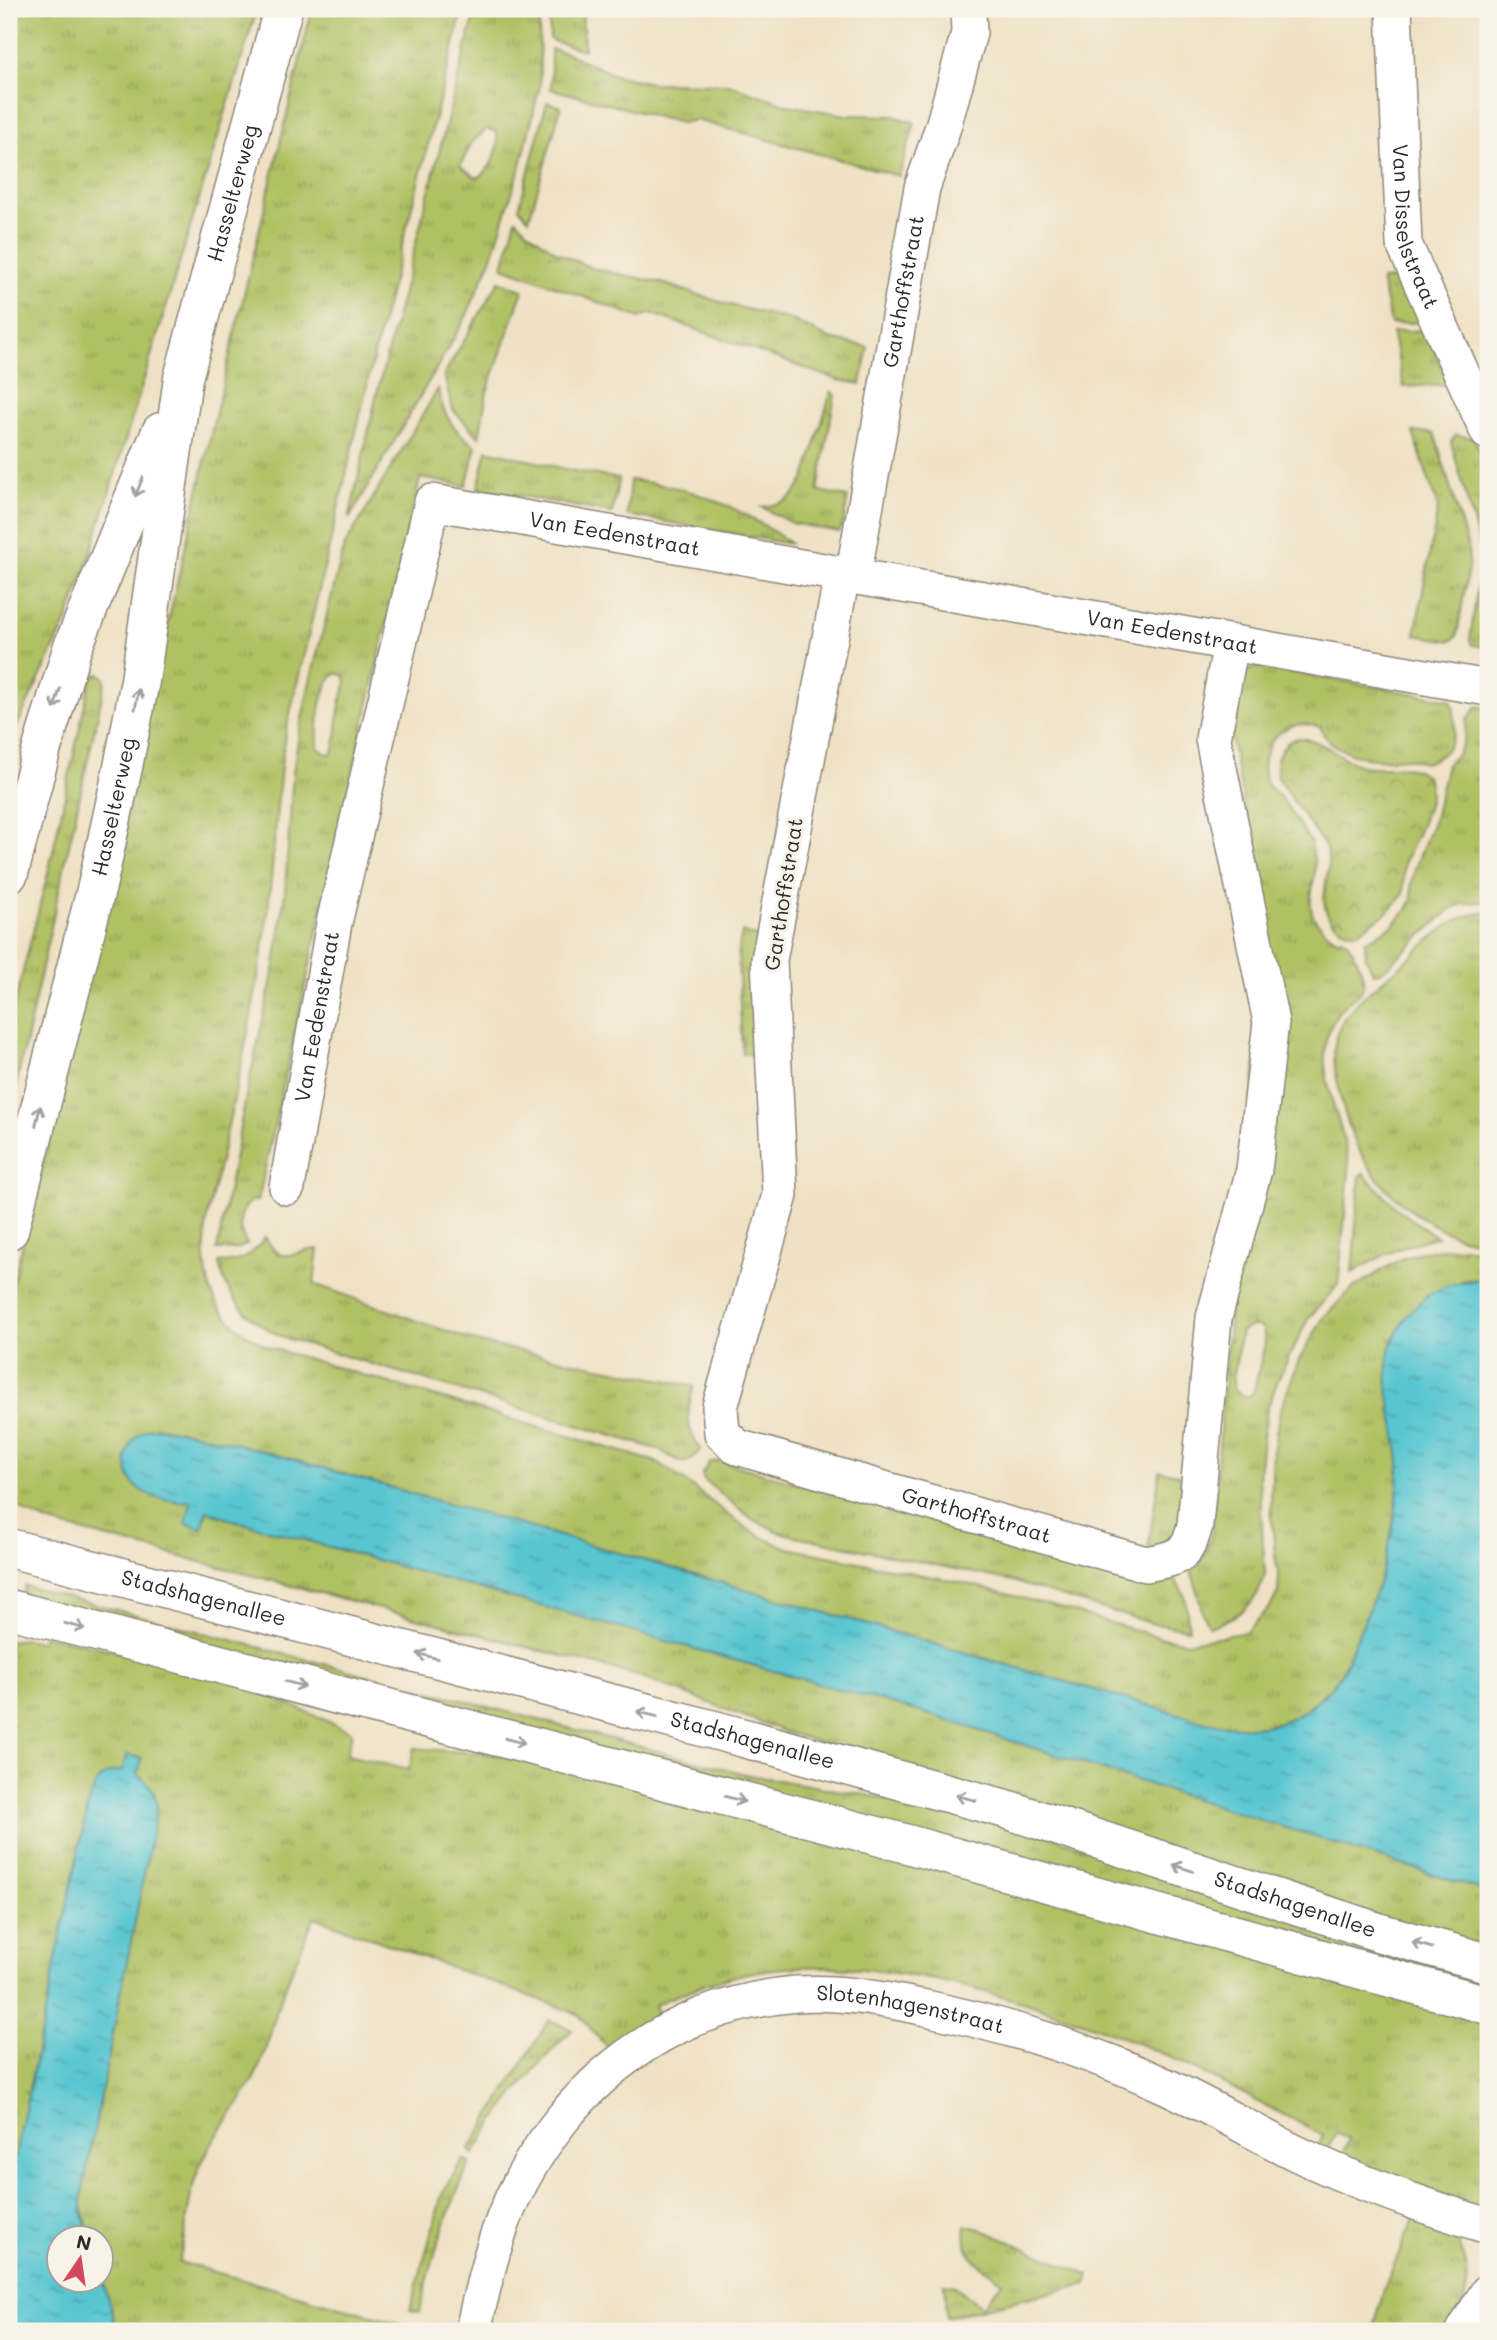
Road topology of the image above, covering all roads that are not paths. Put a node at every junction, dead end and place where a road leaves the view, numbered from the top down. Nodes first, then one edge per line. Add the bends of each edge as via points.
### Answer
1 (283, 9) edge
2 (968, 9) edge
3 (1394, 9) edge
4 (183, 378) junction
5 (1488, 432) edge
6 (848, 576) junction
7 (1231, 643) junction
8 (1488, 688) edge
9 (9, 873) edge
10 (287, 1187) dead end
11 (9, 1230) edge
12 (9, 1548) edge
13 (9, 1609) edge
14 (1488, 1963) edge
15 (1488, 2005) edge
16 (1488, 2226) edge
17 (1488, 2292) edge
18 (473, 2331) edge
19 (1464, 2331) edge

1 - 4 main road, Hasselterweg
2 - 6 street, Garthoffstraat via 968,33 922,188
3 - 5 street, Van Disselstraat via 1404,244
4 -> 9 main road, Hasselterweg via 72,649
11 -> 4 main road, Hasselterweg via 124,766
6 - 7 street, Van Eedenstraat
6 - 7 street, Garthoffstraat via 769,960 780,1195 720,1407 722,1433 737,1447 1146,1564 1176,1559 1191,1541 1195,1525 1214,1318 1254,1170 1271,1022 1213,739
6 - 10 street, Van Eedenstraat via 432,502 334,923
7 - 8 street, Van Eedenstraat
14 -> 12 main road, Stadshagenallee via 1381,1933 1006,1809
13 -> 15 main road, Stadshagenallee via 886,1839
16 - 18 street, Slotenhagenstraat via 1352,2178 1165,2086 1053,2042 897,2002 831,1993 797,1994 763,1998 686,2022 615,2065 578,2099 546,2140 513,2197 498,2232
17 - 19 street

